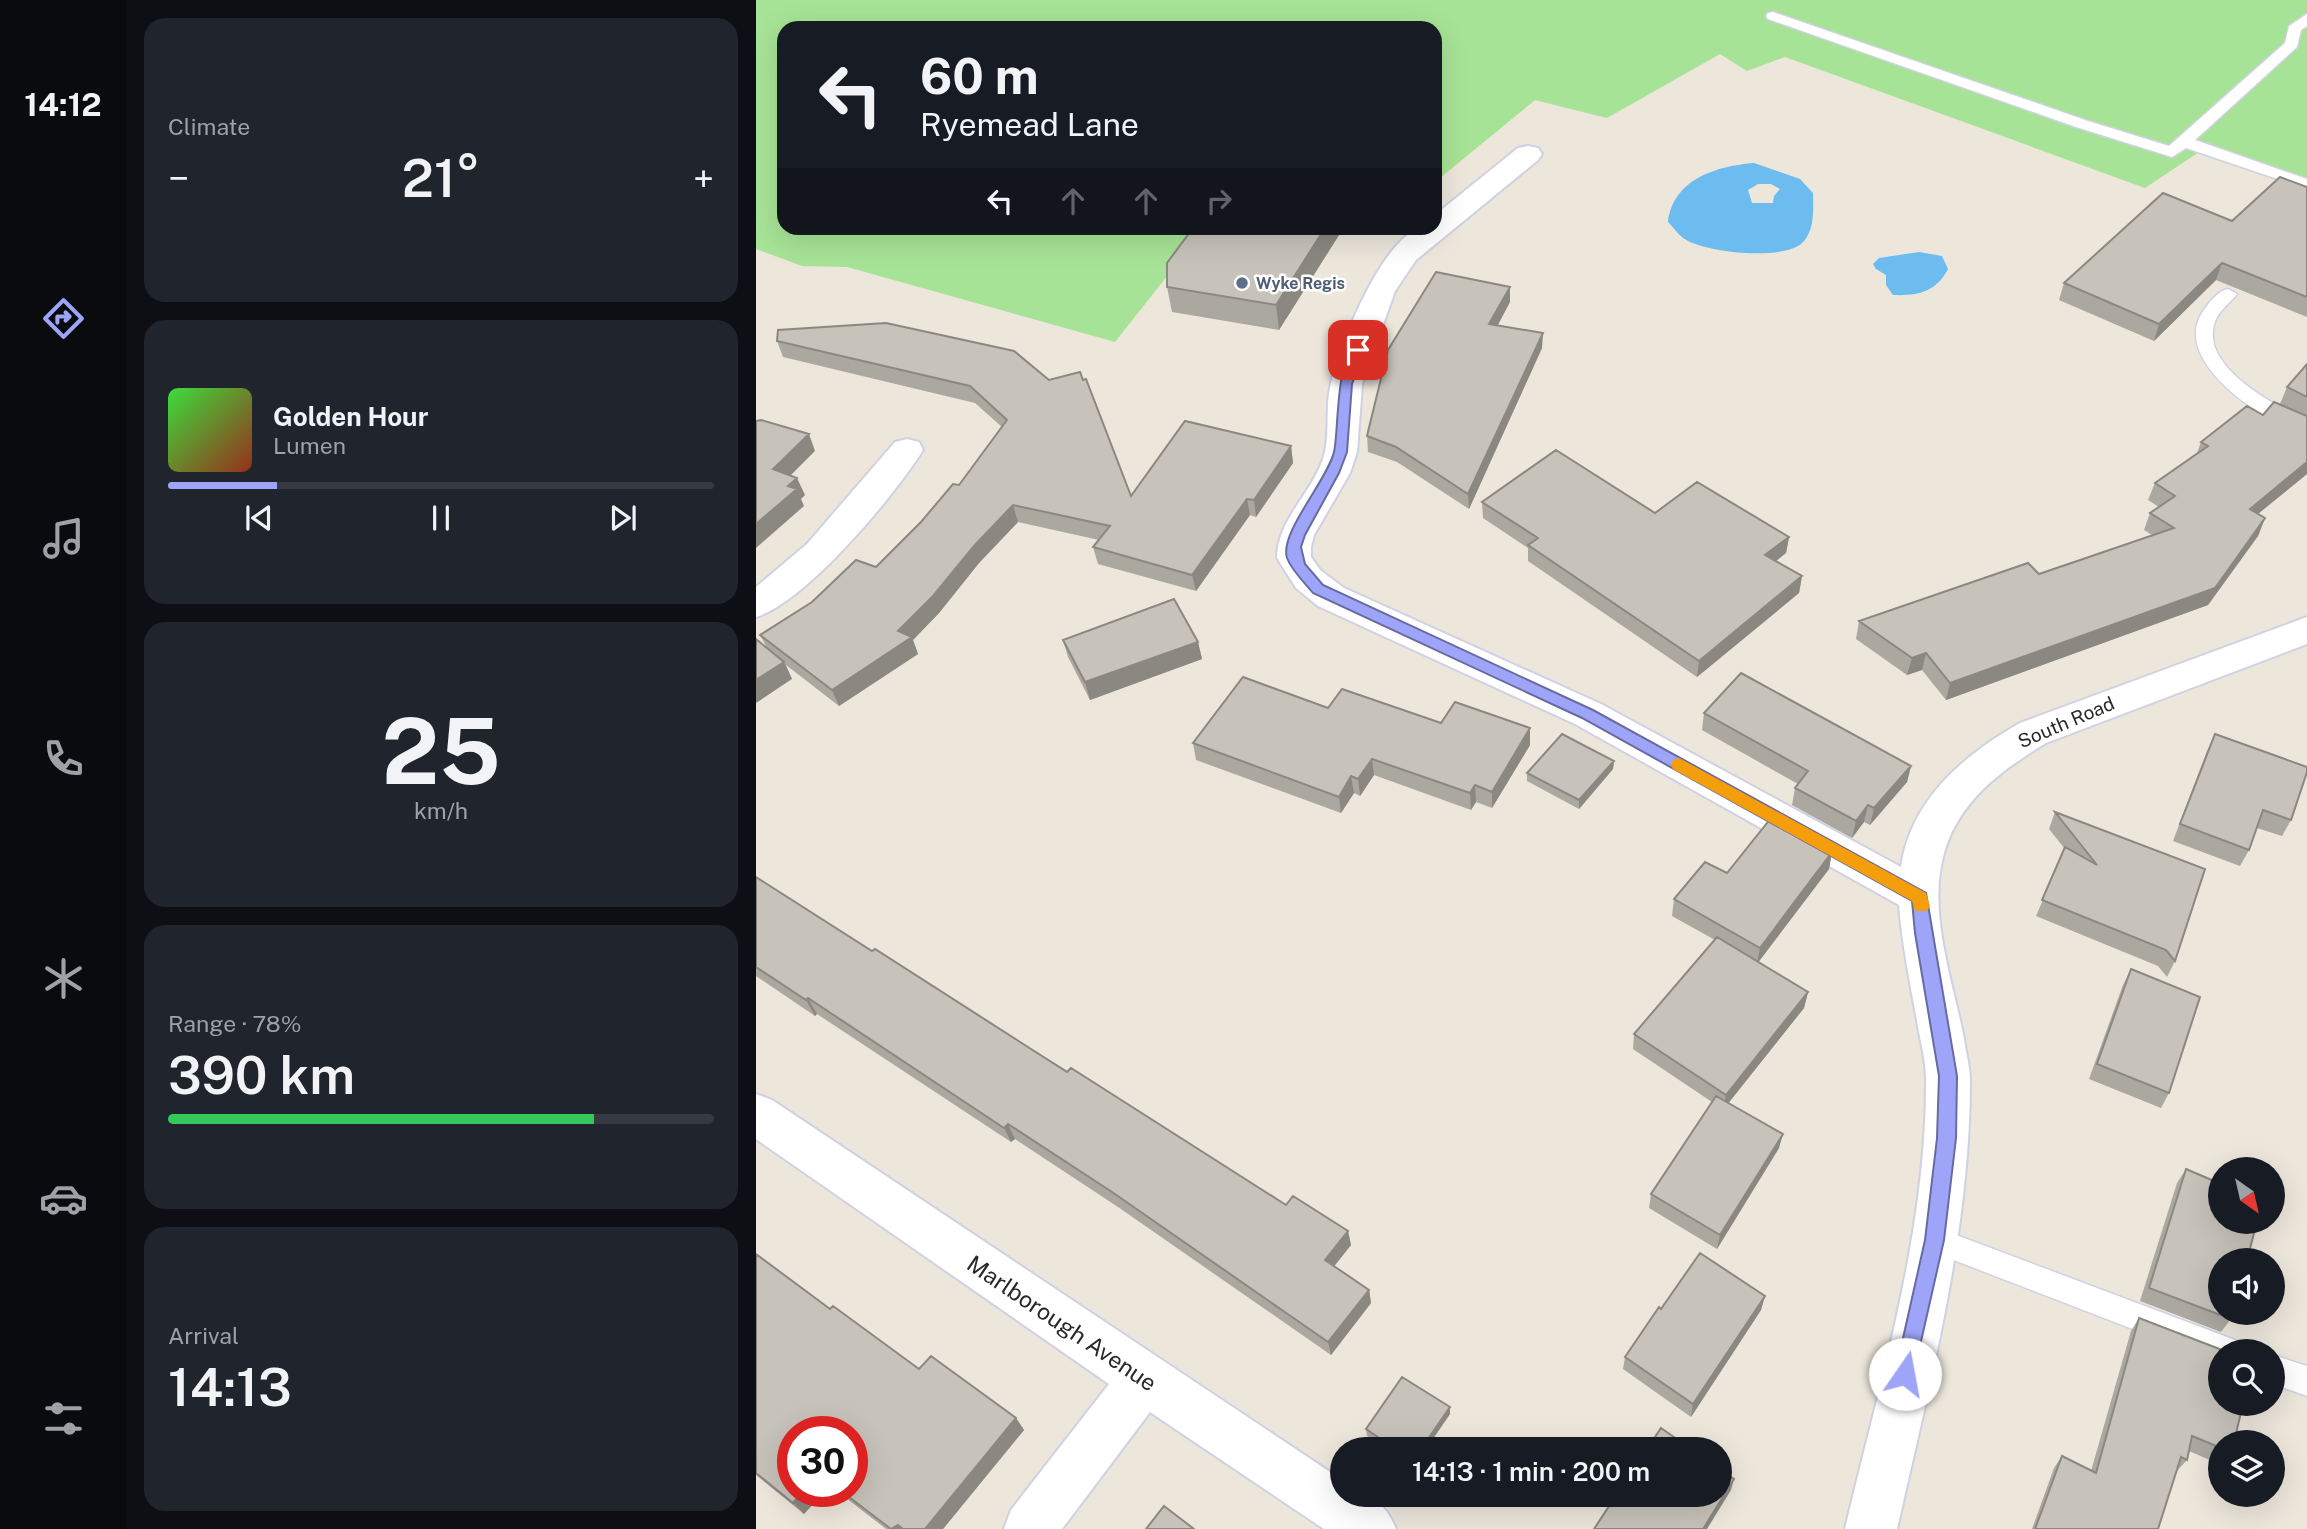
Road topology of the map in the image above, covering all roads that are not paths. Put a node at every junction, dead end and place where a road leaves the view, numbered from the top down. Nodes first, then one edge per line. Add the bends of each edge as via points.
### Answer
1 (1773, 16) dead end
2 (2307, 18) edge
3 (2184, 142) junction
4 (1528, 154) dead end
5 (2307, 184) edge
6 (1442, 224) edge
7 (1428, 235) edge
8 (2228, 294) edge
9 (2307, 429) edge
10 (906, 450) dead end
11 (756, 604) edge
12 (2307, 630) edge
13 (1920, 897) junction
14 (756, 1114) edge
15 (1935, 1240) junction
16 (2208, 1344) edge
17 (2285, 1373) edge
18 (1144, 1379) junction
19 (2307, 1381) edge
20 (1030, 1529) edge
21 (1370, 1529) edge
22 (1871, 1529) edge

1 - 3 lane via 2172,152
2 - 3 lane via 2294,29 2292,44
3 - 5 lane
4 - 6 street
7 - 13 street via 1405,254 1380,291 1346,384 1340,452 1323,493 1297,535 1294,558 1318,589 1331,597 1588,714
8 - 9 lane via 2209,315 2204,331 2221,373 2271,410
10 - 11 street via 819,556
12 - 13 street, South Road via 2033,733 2000,751 1951,795 1932,827 1922,861
13 - 15 street, South Road via 1948,1076 1947,1138
14 - 18 street, Marlborough Avenue
15 - 16 lane
15 - 22 street, South Road
17 - 19 lane
18 - 20 street
18 - 21 street, Marlborough Avenue

